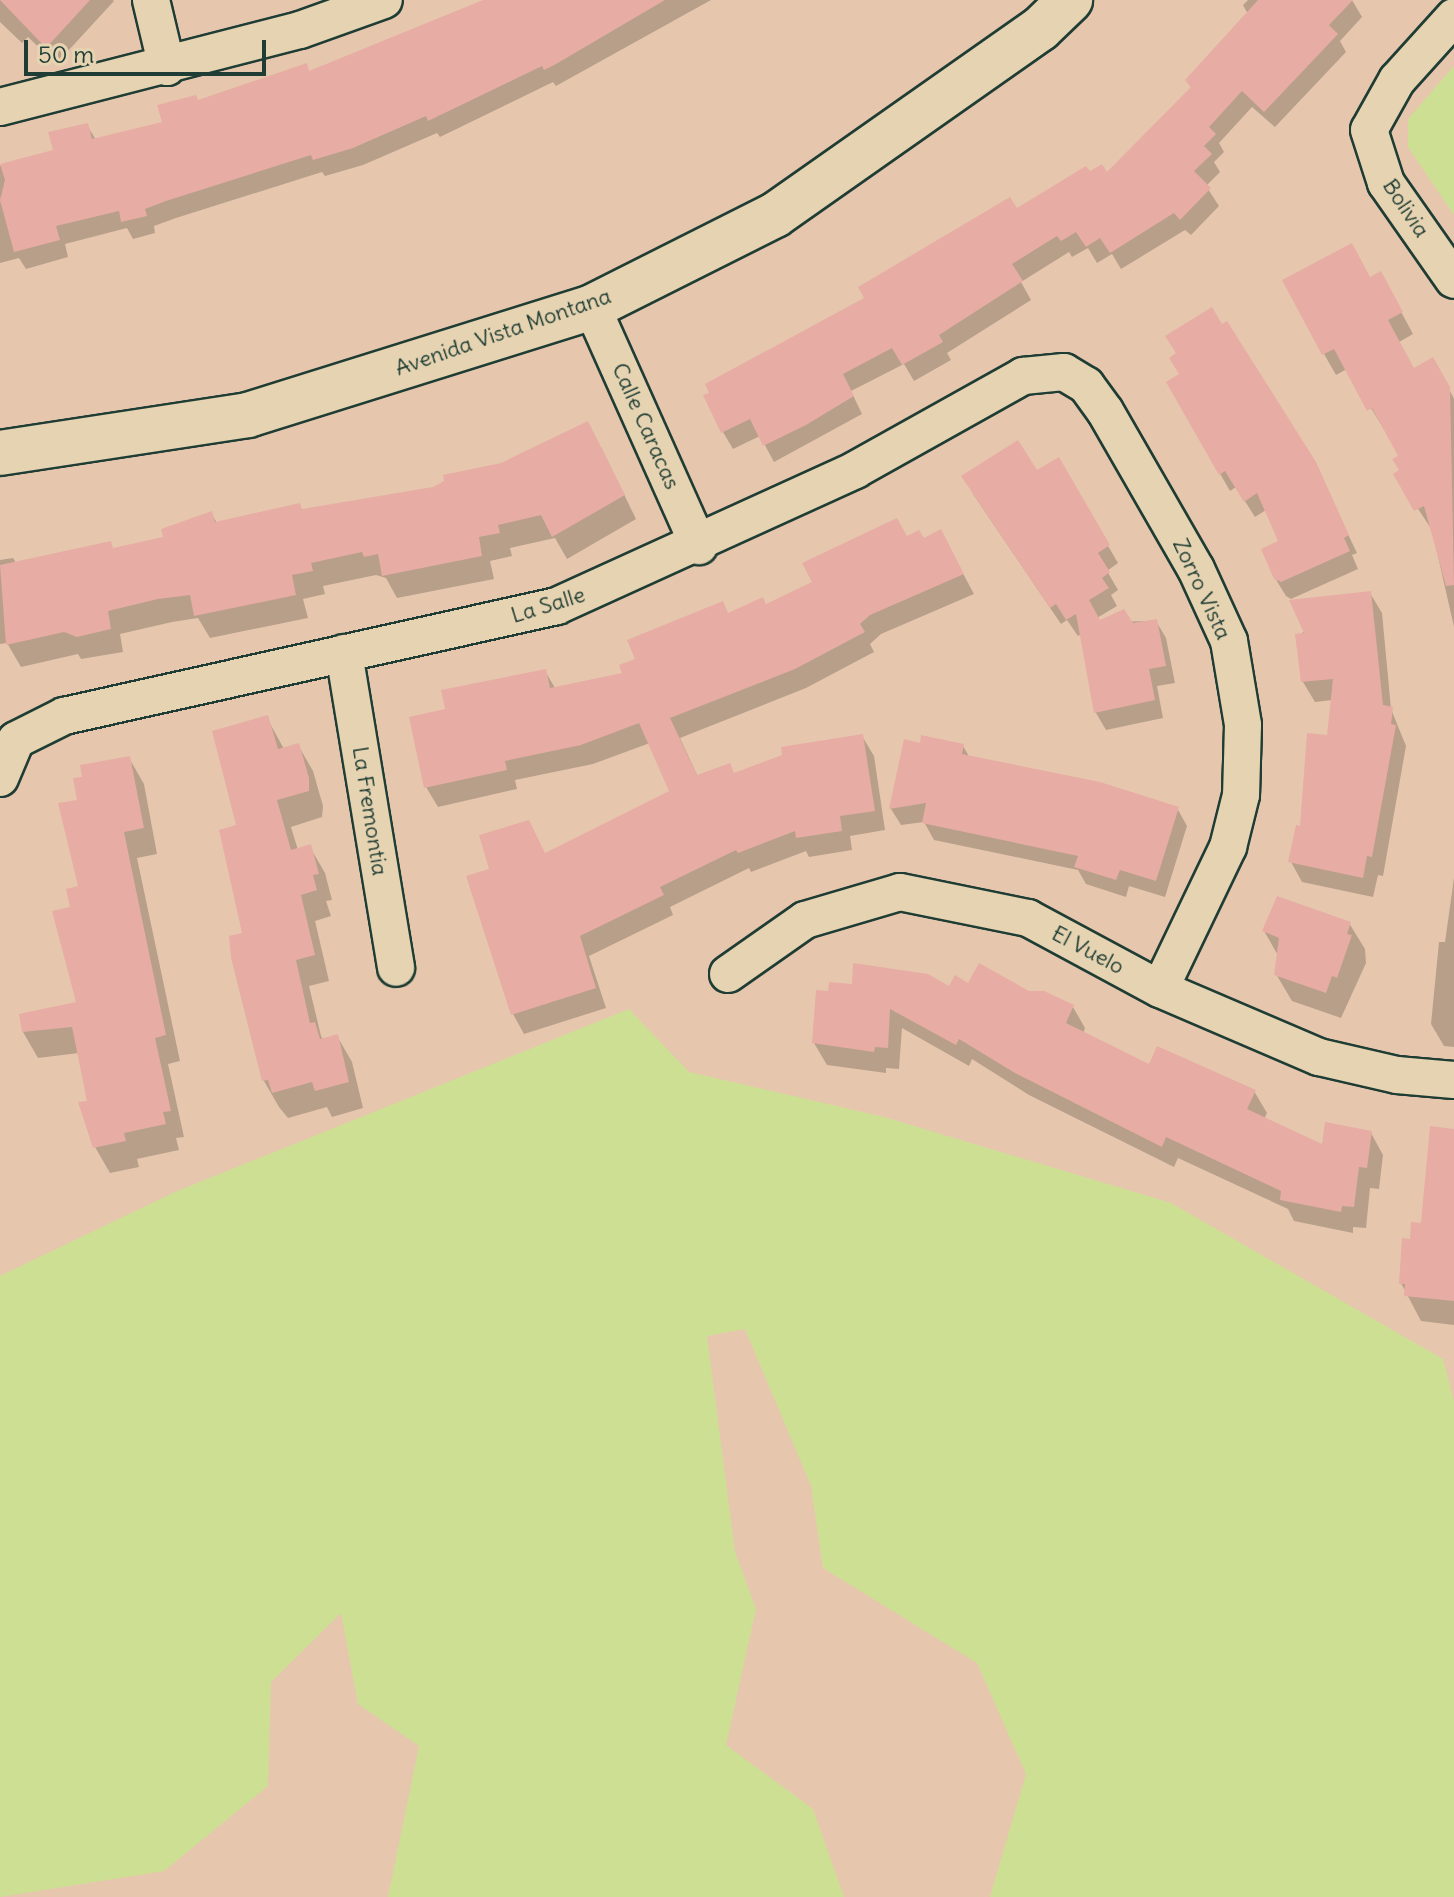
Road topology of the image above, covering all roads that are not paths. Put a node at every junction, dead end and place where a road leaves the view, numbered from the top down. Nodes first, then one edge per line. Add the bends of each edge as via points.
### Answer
1 (151, 0) edge
2 (384, 0) edge
3 (1070, 0) edge
4 (296, 15) edge
5 (1454, 17) edge
6 (167, 67) junction
7 (0, 107) edge
8 (1454, 280) edge
9 (592, 307) junction
10 (1043, 371) joint
11 (0, 453) edge
12 (699, 546) junction
13 (344, 653) junction
14 (0, 778) edge
15 (396, 968) dead end
16 (728, 974) dead end
17 (1160, 989) junction
18 (1454, 1080) edge

1 - 6 street
2 - 4 street
3 - 9 street, Avenida Vista Montana via 1040,29 775,215
4 - 6 street
5 - 8 street, Bolivia via 1397,80 1369,130 1386,183
6 - 7 street
9 - 11 street, Avenida Vista Montana via 248,415
9 - 12 street, Calle Caracas
10 - 12 street, La Salle via 1023,376 855,470
10 - 17 street, Zorro Vista via 1064,372 1086,385 1105,411 1196,569 1229,641 1243,725 1241,795 1228,847
12 - 13 street, La Salle via 557,606
13 - 14 street, La Salle via 64,716 16,740
13 - 15 street, La Fremontia
16 - 17 street, El Vuelo via 805,920 900,892 1028,918
17 - 18 street, El Vuelo via 1319,1057 1397,1075

